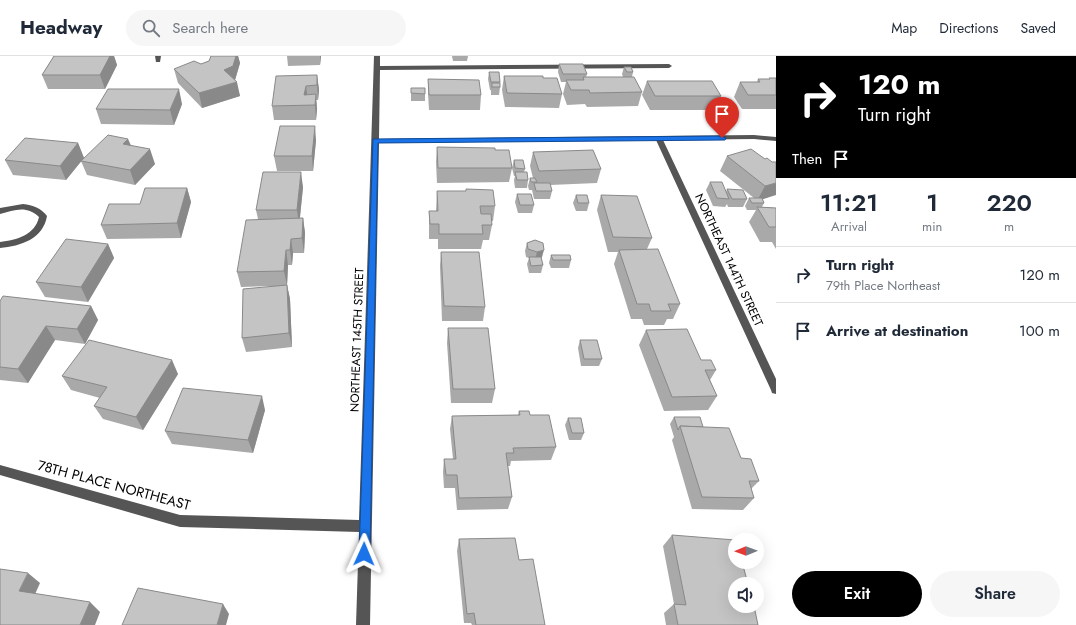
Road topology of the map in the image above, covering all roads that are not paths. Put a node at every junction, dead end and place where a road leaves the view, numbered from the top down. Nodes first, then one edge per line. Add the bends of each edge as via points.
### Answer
1 (377, 56) edge
2 (669, 66) dead end
3 (376, 68) junction
4 (659, 139) junction
5 (776, 139) edge
6 (375, 141) junction
7 (0, 211) edge
8 (0, 245) edge
9 (775, 386) edge
10 (0, 470) edge
11 (365, 526) junction
12 (363, 625) edge

1 - 3 street, NORTHEAST 145TH STREET
2 - 3 street
3 - 6 street, NORTHEAST 145TH STREET
4 - 5 street
4 - 6 street
4 - 9 street, NORTHEAST 144TH STREET
6 - 11 street, NORTHEAST 145TH STREET
7 - 8 street via 24,206 39,211 43,216 39,228 32,235 12,244
10 - 11 street, 78TH PLACE NORTHEAST via 180,521
11 - 12 street, NORTHEAST 145TH STREET

